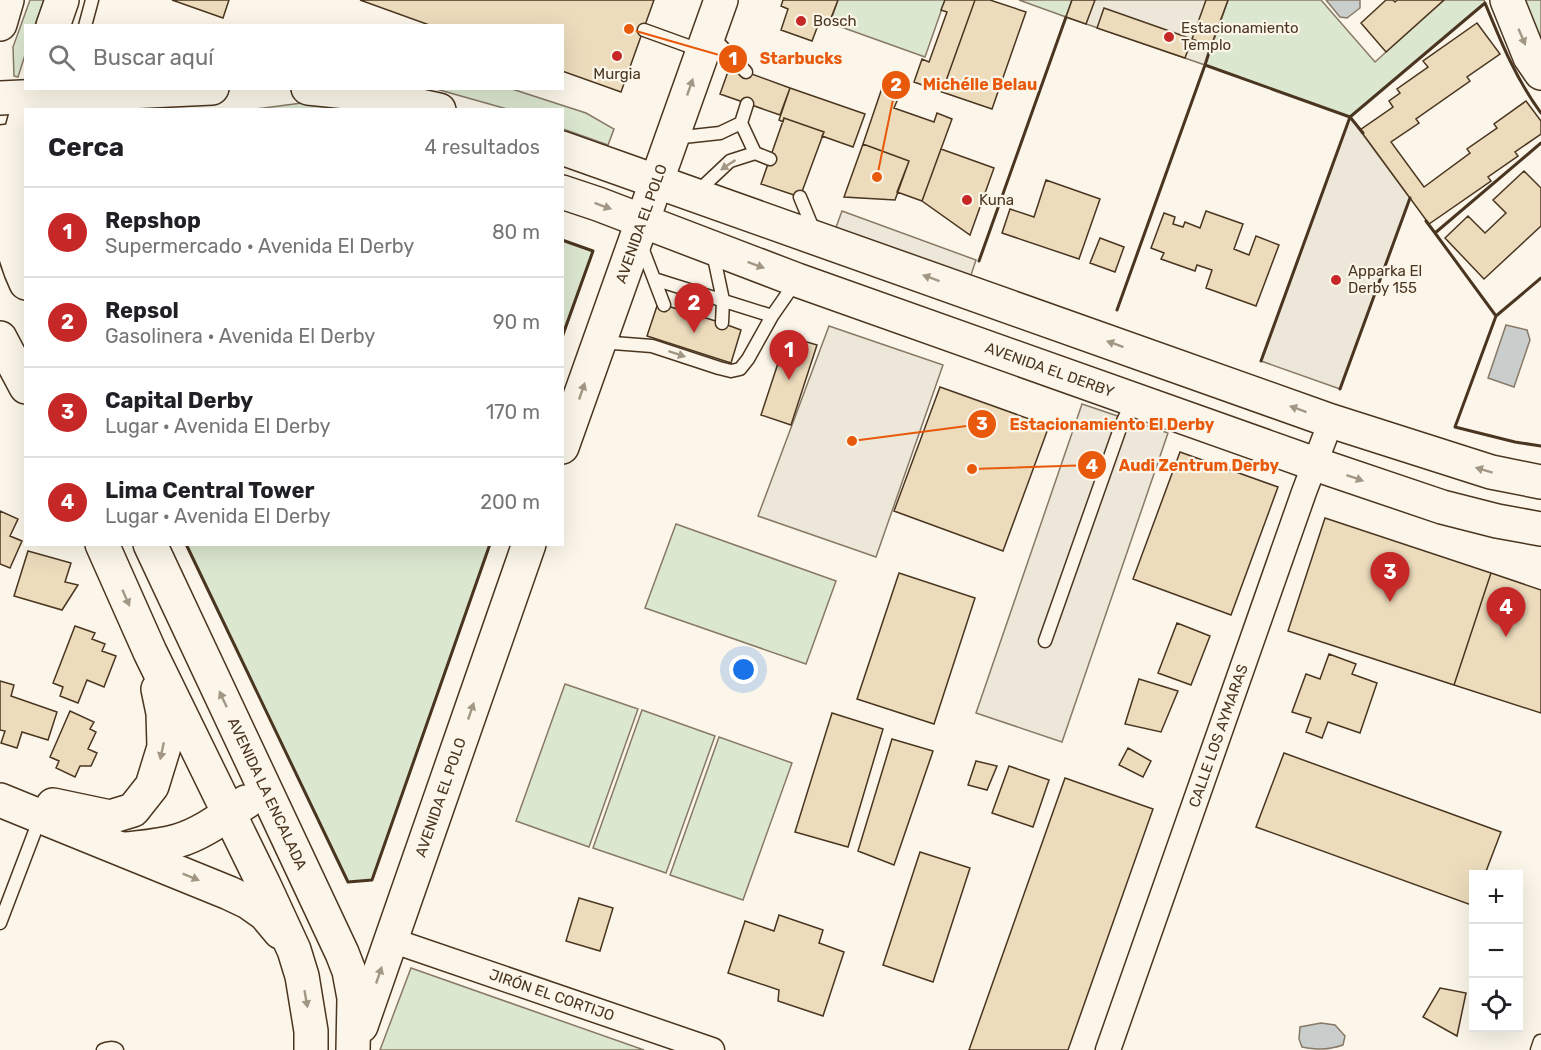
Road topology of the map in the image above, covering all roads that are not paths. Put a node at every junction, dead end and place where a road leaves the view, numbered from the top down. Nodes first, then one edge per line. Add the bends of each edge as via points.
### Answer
1 (7, 0) edge
2 (62, 0) edge
3 (92, 0) edge
4 (721, 0) edge
5 (1507, 0) edge
6 (0, 24) edge
7 (54, 24) edge
8 (86, 24) edge
9 (644, 30) dead end
10 (706, 42) junction
11 (746, 72) dead end
12 (1541, 73) edge
13 (170, 90) edge
14 (328, 90) edge
15 (747, 104) dead end
16 (44, 108) edge
17 (430, 108) edge
18 (20, 116) edge
19 (741, 123) junction
20 (673, 138) junction
21 (564, 149) edge
22 (755, 153) junction
23 (770, 159) dead end
24 (656, 181) junction
25 (564, 193) edge
26 (695, 194) junction
27 (800, 197) dead end
28 (728, 206) junction
29 (640, 228) junction
30 (816, 238) junction
31 (712, 249) junction
32 (24, 278) edge
33 (654, 279) junction
34 (797, 280) junction
35 (723, 300) junction
36 (664, 305) dead end
37 (772, 316) junction
38 (722, 323) dead end
39 (0, 338) edge
40 (599, 342) junction
41 (24, 383) edge
42 (1133, 399) junction
43 (1330, 421) junction
44 (564, 441) edge
45 (1315, 464) junction
46 (1541, 482) edge
47 (1541, 529) edge
48 (103, 546) edge
49 (151, 546) edge
50 (528, 546) edge
51 (1045, 641) dead end
52 (150, 652) junction
53 (266, 790) junction
54 (0, 795) edge
55 (0, 800) edge
56 (229, 813) junction
57 (41, 817) junction
58 (121, 849) junction
59 (264, 885) junction
60 (0, 923) edge
61 (335, 938) junction
62 (391, 940) junction
63 (294, 950) junction
64 (103, 1050) edge
65 (117, 1050) edge
66 (310, 1050) edge
67 (353, 1050) edge
68 (712, 1050) edge
69 (1107, 1050) edge

1 - 6 main road
2 - 7 main road
3 - 8 lane
4 - 10 main road, AVENIDA EL POLO
5 -> 12 main road via 1530,57
9 - 10 lane
10 - 11 lane
20 -> 10 main road, AVENIDA EL POLO
13 - 16 main road via 86,94
14 - 17 main road
15 - 19 lane
18 - 32 main road via 8,217
19 - 20 lane via 720,133
19 - 22 lane
20 - 24 main road, AVENIDA EL POLO
21 - 24 main road
22 - 23 lane
22 -> 26 lane via 730,161
24 - 26 main road
24 - 29 main road, AVENIDA EL POLO
25 -> 29 main road, AVENIDA EL DERBY
26 - 28 main road
27 - 30 lane
28 - 30 main road
28 - 31 main road via 710,207 698,220 699,237
29 - 31 main road, AVENIDA EL DERBY
29 - 33 lane
29 - 40 main road, AVENIDA EL POLO
43 -> 30 main road
31 -> 34 main road, AVENIDA EL DERBY
31 - 35 lane
33 - 35 lane
33 - 36 lane
34 - 37 lane
34 - 42 main road, AVENIDA EL DERBY
35 - 37 lane
35 - 38 lane
40 -> 37 lane via 653,342 731,371 740,369 748,359
39 - 41 main road
44 -> 40 main road, AVENIDA EL POLO
42 - 45 main road, AVENIDA EL DERBY
42 - 51 lane
43 - 45 street, CALLE LOS AYMARAS
46 -> 43 main road via 1491,472
45 -> 47 main road, AVENIDA EL DERBY via 1442,507
45 - 69 street, CALLE LOS AYMARAS
48 -> 52 main road
53 -> 49 main road, AVENIDA LA ENCALADA
62 -> 50 main road, AVENIDA EL POLO
52 -> 54 main road via 163,713 164,747 152,786 133,810 110,817
52 - 56 main road
53 - 56 main road
53 - 61 main road, AVENIDA LA ENCALADA
55 - 57 main road
56 - 58 main road via 180,841
56 - 59 main road
57 - 58 main road
57 - 60 lane
58 -> 63 main road via 248,902 265,914
59 - 61 main road via 265,870 274,861 281,862
59 - 63 main road
61 - 67 main road, AVENIDA LA ENCALADA via 352,985
67 -> 62 main road, AVENIDA EL POLO
62 - 68 street, JIRÓN EL CORTIJO
63 -> 66 main road via 311,1031
64 - 65 lane

